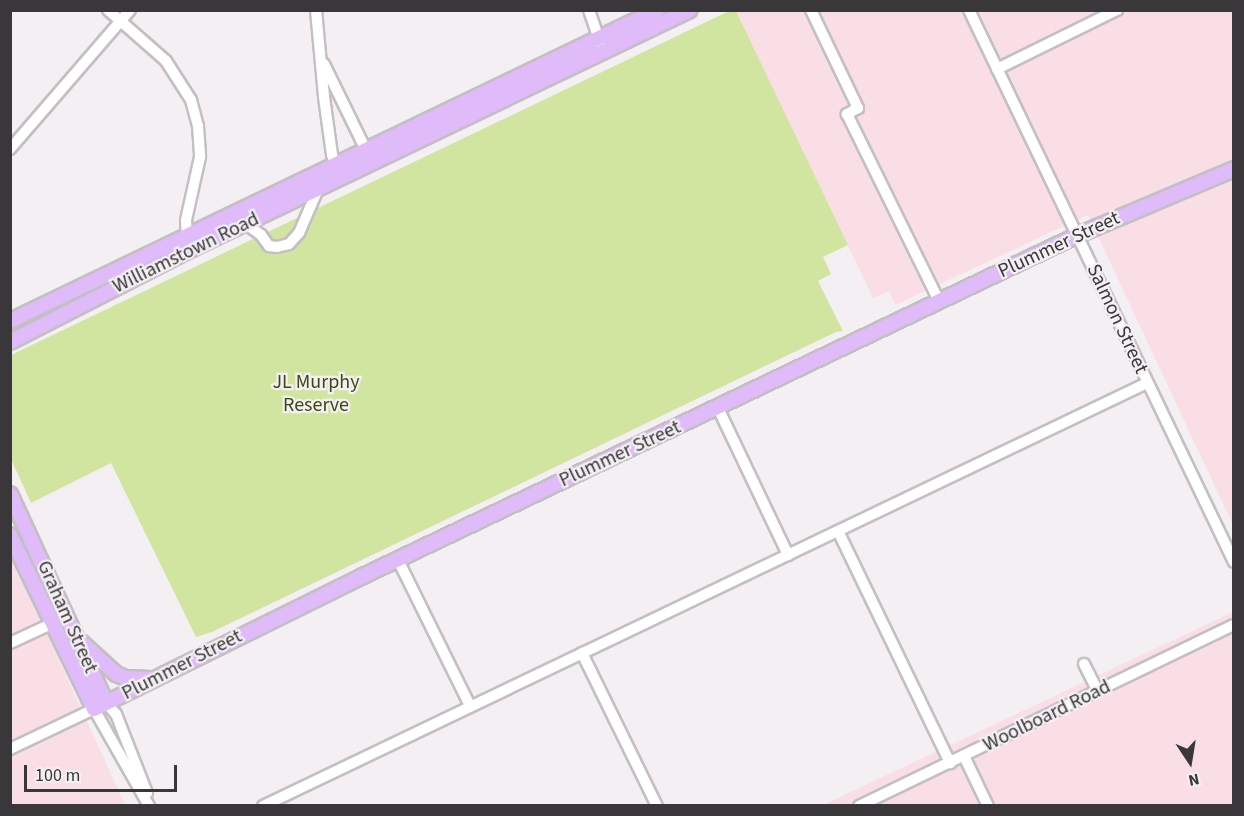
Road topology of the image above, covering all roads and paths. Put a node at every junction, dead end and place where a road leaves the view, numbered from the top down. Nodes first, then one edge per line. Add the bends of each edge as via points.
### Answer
1 (108, 10) edge
2 (130, 10) edge
3 (315, 10) edge
4 (589, 10) edge
5 (657, 10) edge
6 (690, 10) edge
7 (811, 10) edge
8 (969, 10) edge
9 (1116, 10) edge
10 (121, 21) junction
11 (601, 45) junction
12 (321, 55) junction
13 (997, 69) junction
14 (10, 149) edge
15 (366, 150) junction
16 (336, 165) junction
17 (363, 167) junction
18 (1233, 168) edge
19 (318, 189) junction
20 (246, 224) junction
21 (1078, 235) junction
22 (190, 243) junction
23 (939, 301) junction
24 (10, 321) edge
25 (10, 342) edge
26 (1147, 383) junction
27 (718, 408) junction
28 (13, 506) edge
29 (838, 531) junction
30 (10, 535) edge
31 (788, 555) junction
32 (398, 560) junction
33 (1233, 562) edge
34 (53, 623) junction
35 (1233, 625) edge
36 (73, 634) junction
37 (10, 643) edge
38 (582, 653) junction
39 (1084, 664) dead end
40 (154, 679) junction
41 (1098, 691) junction
42 (100, 706) junction
43 (470, 706) junction
44 (10, 749) edge
45 (964, 756) junction
46 (950, 763) junction
47 (151, 806) edge
48 (263, 806) edge
49 (657, 806) edge
50 (859, 806) edge
51 (988, 806) edge

1 - 10 street
2 - 10 street
3 - 12 street
4 - 11 street
5 - 11 main road, Williamstown Road
6 - 11 main road, Williamstown Road
7 - 23 street via 858,108 847,114
8 - 13 street, Salmon Street
9 - 13 street
10 - 14 street
10 - 22 street via 176,74 196,115 200,157 186,220
11 - 15 main road, Williamstown Road
11 - 17 main road, Williamstown Road
12 - 15 street
12 - 16 street
13 - 21 street, Salmon Street
15 - 16 main road, Williamstown Road
15 - 17 main road
16 - 17 main road
16 - 22 main road, Williamstown Road
17 - 19 main road, Williamstown Road
18 - 21 main road, Plummer Street
19 - 20 main road, Williamstown Road
19 - 20 street via 299,233 290,244 269,246
20 - 22 main road, Williamstown Road
21 - 23 main road, Plummer Street
21 - 26 street, Salmon Street
22 - 24 main road, Williamstown Road
22 - 25 main road, Williamstown Road
23 - 27 main road, Plummer Street
26 - 29 street
26 - 33 street, Salmon Street
27 - 31 street
27 - 32 main road, Plummer Street
28 - 36 main road, Graham Street
29 - 31 street
29 - 46 street
30 - 34 main road, Graham Street
31 - 38 street
32 - 40 main road, Plummer Street
32 - 43 street
34 - 37 street
34 - 42 main road, Graham Street
35 - 41 street, Woolboard Road
36 - 40 main road via 116,674
36 - 42 main road, Graham Street
38 - 43 street
38 - 49 street
39 - 41 street
40 - 42 main road, Plummer Street
41 - 45 street, Woolboard Road
42 - 44 street, Plummer Street
42 - 47 street, Graham Street
42 - 47 street, Graham Street via 116,714
43 - 48 street
45 - 46 street, Woolboard Road
45 - 51 street
46 - 50 street, Woolboard Road

